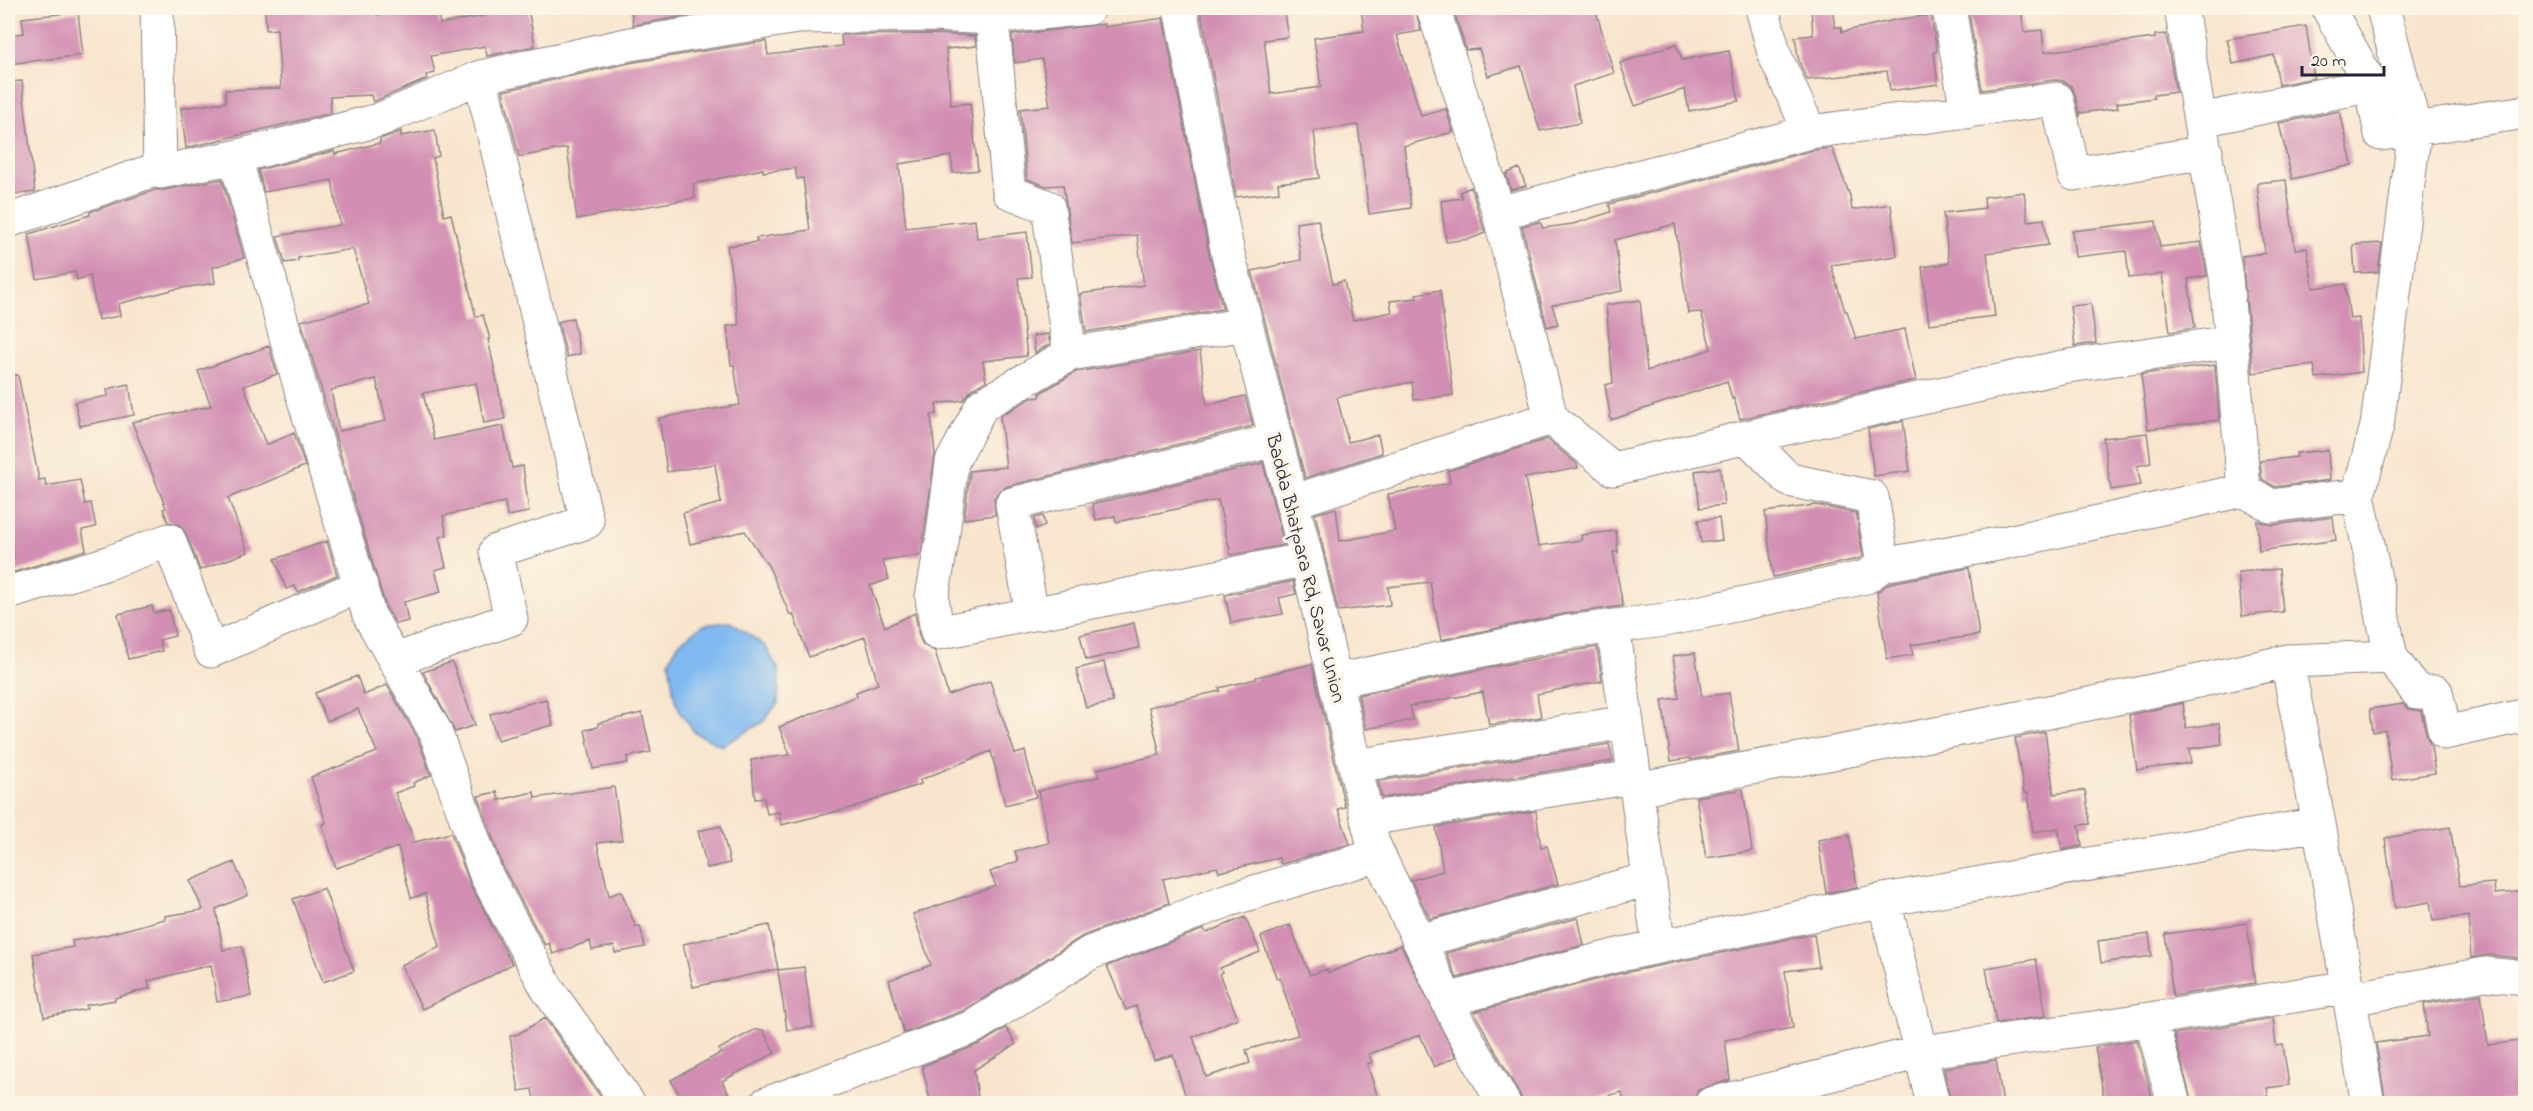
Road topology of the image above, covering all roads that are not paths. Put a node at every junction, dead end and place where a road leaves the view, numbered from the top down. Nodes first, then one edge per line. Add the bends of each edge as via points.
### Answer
1 (157, 8) edge
2 (1089, 8) edge
3 (1180, 8) edge
4 (1433, 8) edge
5 (1762, 8) edge
6 (1949, 8) edge
7 (2181, 8) edge
8 (2383, 8) edge
9 (2336, 9) edge
10 (992, 18) junction
11 (480, 77) junction
12 (2371, 85) junction
13 (1967, 112) junction
14 (2526, 112) edge
15 (2201, 120) junction
16 (2415, 129) junction
17 (1810, 132) junction
18 (2206, 152) junction
19 (235, 157) junction
20 (160, 168) junction
21 (1499, 213) junction
22 (8, 221) edge
23 (1246, 324) junction
24 (2231, 342) junction
25 (1070, 354) junction
26 (1551, 418) junction
27 (1747, 436) junction
28 (1276, 440) junction
29 (2244, 490) junction
30 (2358, 495) junction
31 (1292, 502) junction
32 (1307, 559) junction
33 (1883, 565) junction
34 (361, 585) junction
35 (8, 593) edge
36 (1032, 614) junction
37 (1613, 626) junction
38 (2391, 657) junction
39 (395, 660) junction
40 (2288, 661) junction
41 (1335, 681) junction
42 (2526, 715) edge
43 (1627, 722) junction
44 (1355, 766) junction
45 (1635, 783) junction
46 (1367, 819) junction
47 (2319, 824) junction
48 (1378, 855) junction
49 (1649, 879) junction
50 (1884, 900) junction
51 (1419, 941) junction
52 (1659, 946) junction
53 (2526, 978) edge
54 (2349, 993) junction
55 (1447, 1000) junction
56 (2151, 1019) junction
57 (1921, 1052) junction
58 (629, 1104) edge
59 (766, 1104) edge
60 (1504, 1104) edge
61 (1711, 1104) edge
62 (1933, 1104) edge
63 (2174, 1104) edge
64 (2368, 1104) edge

1 - 20 street
2 - 10 street
3 - 23 street, Badda Bhatpara Rd, Savar Union via 1228,254
4 - 21 street
5 - 17 street via 1775,56
6 - 13 street
7 - 15 street
8 - 16 street
9 - 12 street
10 - 11 street via 796,17 630,44
10 - 25 street via 1009,192 1048,207
11 - 19 street via 378,120
11 - 39 street via 587,522 496,551 510,619
12 - 15 street
12 - 16 street via 2381,134
13 - 17 street
13 - 18 street via 2057,99 2074,174
14 - 16 street
15 - 18 street
16 - 30 street via 2377,426
17 - 21 street
18 - 24 street via 2226,277
19 - 20 street via 160,172
19 - 34 street
20 - 22 street
21 - 26 street
23 - 25 street
23 - 28 street, Badda Bhatpara Rd, Savar Union
24 - 27 street via 2062,367
24 - 29 street
25 - 36 street via 982,405 952,462 932,597 937,633
26 - 27 street via 1613,469
26 - 31 street
27 - 33 street via 1789,480 1872,497
28 - 31 street, Badda Bhatpara Rd, Savar Union
28 - 36 street via 1012,504
29 - 30 street via 2271,506
29 - 33 street
30 - 38 street
31 - 32 street, Badda Bhatpara Rd, Savar Union
32 - 36 street
32 - 41 street, Badda Bhatpara Rd, Savar Union
33 - 37 street via 1866,577 1665,620
34 - 35 street via 211,651 169,540
34 - 39 street via 369,615
37 - 41 street
37 - 43 street
38 - 40 street
38 - 42 street via 2417,692 2436,692 2445,733
39 - 58 street via 435,731 486,875 548,990
40 - 45 street via 1898,741
40 - 47 street
41 - 44 street, Badda Bhatpara Rd, Savar Union
43 - 44 street
43 - 45 street
44 - 46 street, Badda Bhatpara Rd, Savar Union
45 - 46 street
45 - 49 street
46 - 48 street, Badda Bhatpara Rd, Savar Union
47 - 50 street
47 - 54 street
48 - 51 street, Badda Bhatpara Rd, Savar Union
48 - 59 street via 1228,900 1090,953 973,1027
49 - 51 street
49 - 52 street
50 - 52 street
50 - 57 street
51 - 55 street, Badda Bhatpara Rd, Savar Union
52 - 55 street
53 - 54 street via 2485,974
54 - 56 street
54 - 64 street
55 - 60 street, Badda Bhatpara Rd, Savar Union
56 - 57 street
56 - 63 street
57 - 61 street
57 - 62 street

